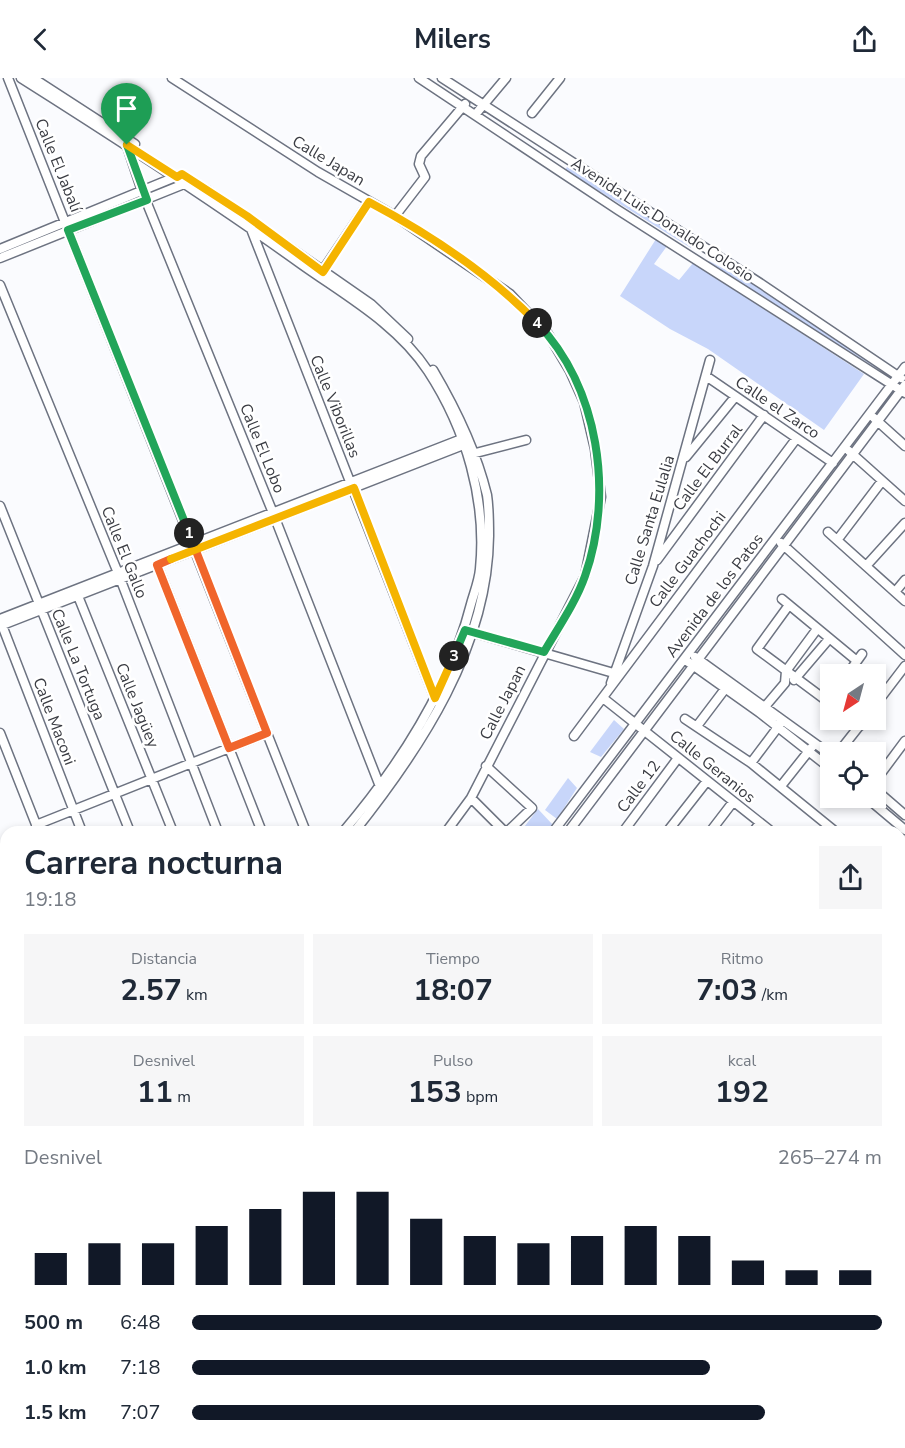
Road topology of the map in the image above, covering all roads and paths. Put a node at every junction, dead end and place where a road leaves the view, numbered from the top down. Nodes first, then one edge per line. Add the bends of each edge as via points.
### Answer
1 (8, 78) edge
2 (21, 78) edge
3 (33, 78) edge
4 (172, 78) edge
5 (419, 78) edge
6 (442, 78) edge
7 (506, 78) edge
8 (560, 78) edge
9 (470, 98) junction
10 (484, 106) junction
11 (463, 107) junction
12 (532, 113) dead end
13 (475, 115) junction
14 (127, 145) junction
15 (180, 176) junction
16 (190, 182) junction
17 (142, 191) junction
18 (147, 200) junction
19 (367, 205) junction
20 (247, 216) junction
21 (395, 216) junction
22 (67, 226) junction
23 (251, 228) junction
24 (0, 249) edge
25 (0, 258) edge
26 (323, 271) junction
27 (0, 285) edge
28 (710, 360) dead end
29 (905, 367) edge
30 (706, 376) junction
31 (893, 383) junction
32 (903, 385) edge
33 (735, 397) junction
34 (870, 414) junction
35 (764, 416) junction
36 (878, 421) junction
37 (796, 439) junction
38 (526, 440) dead end
39 (466, 441) junction
40 (905, 446) edge
41 (845, 447) junction
42 (470, 454) junction
43 (853, 454) junction
44 (683, 461) junction
45 (833, 463) junction
46 (882, 481) junction
47 (353, 485) junction
48 (905, 501) edge
49 (0, 506) edge
50 (274, 516) junction
51 (905, 523) edge
52 (828, 532) dead end
53 (775, 539) junction
54 (838, 539) junction
55 (784, 545) junction
56 (194, 547) junction
57 (156, 562) junction
58 (653, 566) junction
59 (866, 566) junction
60 (119, 576) junction
61 (905, 580) edge
62 (77, 592) junction
63 (895, 592) junction
64 (905, 601) edge
65 (41, 607) junction
66 (1, 623) edge
67 (817, 628) junction
68 (468, 631) junction
69 (829, 639) junction
70 (544, 652) junction
71 (687, 656) junction
72 (905, 656) edge
73 (696, 662) junction
74 (854, 664) edge
75 (905, 666) edge
76 (786, 671) junction
77 (616, 674) junction
78 (797, 679) junction
79 (785, 683) junction
80 (728, 685) junction
81 (886, 691) edge
82 (820, 695) edge
83 (603, 698) junction
84 (437, 702) junction
85 (763, 710) junction
86 (685, 719) dead end
87 (635, 724) junction
88 (781, 724) junction
89 (697, 726) junction
90 (645, 731) junction
91 (0, 733) edge
92 (267, 733) junction
93 (574, 736) dead end
94 (905, 741) edge
95 (811, 747) junction
96 (229, 748) junction
97 (820, 751) edge
98 (820, 756) edge
99 (678, 758) junction
100 (191, 763) junction
101 (751, 763) junction
102 (486, 766) junction
103 (886, 767) edge
104 (152, 778) junction
105 (707, 781) junction
106 (781, 786) junction
107 (382, 791) junction
108 (114, 794) junction
109 (471, 798) junction
110 (886, 799) edge
111 (733, 802) junction
112 (879, 808) edge
113 (74, 810) junction
114 (905, 815) edge
115 (760, 823) junction
116 (36, 826) edge
117 (43, 826) edge
118 (80, 826) edge
119 (127, 826) edge
120 (171, 826) edge
121 (216, 826) edge
122 (260, 826) edge
123 (304, 826) edge
124 (349, 826) edge
125 (358, 826) edge
126 (450, 826) edge
127 (500, 826) edge
128 (512, 826) edge
129 (558, 826) edge
130 (573, 826) edge
131 (627, 826) edge
132 (673, 826) edge
133 (715, 826) edge
134 (758, 826) edge
135 (764, 826) edge
136 (829, 826) edge
137 (900, 826) edge

1 - 22 street, Calle El Jabalí
2 - 14 street
3 - 15 street
4 - 19 street, Calle Japan
5 - 11 street, Avenida Luis Donaldo Colosio
6 - 9 street, Avenida Luis Donaldo Colosio
7 - 10 street
8 - 12 street
9 - 10 street, Avenida Luis Donaldo Colosio
9 - 11 street
10 - 13 street
10 - 32 street, Avenida Luis Donaldo Colosio
11 - 13 street, Avenida Luis Donaldo Colosio
11 - 21 street via 421,156 419,164 425,177
13 - 31 street, Avenida Luis Donaldo Colosio
14 - 15 street
14 - 17 street, Calle El Lobo
15 - 16 street
15 - 17 street
16 - 18 street
16 - 20 street
16 - 23 street
17 - 18 street, Calle El Lobo
17 - 22 street
18 - 22 street
18 - 50 street, Calle El Lobo
19 - 21 street, Calle Japan
19 - 26 street
20 - 23 street, Calle Viborillas
20 - 26 street
21 - 70 street, Calle Japan via 510,294 548,334 584,402 601,497 585,576
22 - 24 street
22 - 25 street
22 - 56 street, Calle El Jabalí
23 - 26 street
23 - 47 street, Calle Viborillas
26 - 39 street via 371,304 433,369
27 - 60 street, Calle El Gallo
28 - 30 street, Calle Santa Eulalia
29 - 32 street, Avenida de los Patos
30 - 33 street, Calle el Zarco
30 - 44 street, Calle Santa Eulalia
31 - 32 street, Avenida Luis Donaldo Colosio
31 - 34 street, Avenida de los Patos
32 - 36 street, Avenida de los Patos
33 - 35 street, Calle el Zarco
33 - 44 street
34 - 36 street
34 - 41 street, Avenida de los Patos
35 - 37 street, Calle el Zarco
35 - 58 street, Calle El Burral
36 - 40 street
36 - 43 street, Avenida de los Patos
37 - 45 street, Calle el Zarco
37 - 77 street, Calle Guachochi
38 - 42 street
39 - 42 street
39 - 47 street
41 - 43 street
41 - 45 street, Avenida de los Patos
42 - 68 street via 485,538
43 - 46 street
43 - 55 street, Avenida de los Patos
44 - 58 street, Calle Santa Eulalia
45 - 53 street, Avenida de los Patos
46 - 48 street
46 - 54 street
47 - 50 street
47 - 84 street, Calle Viborillas
49 - 65 street, Calle La Tortuga
50 - 56 street
50 - 107 street, Calle El Lobo
51 - 59 street
52 - 54 street
53 - 55 street
53 - 71 street, Avenida de los Patos
54 - 59 street
55 - 72 street
55 - 73 street, Avenida de los Patos
56 - 57 street
56 - 92 street, Calle El Jabalí
57 - 60 street
57 - 96 street
58 - 77 street, Calle Santa Eulalia
59 - 63 street
60 - 62 street
60 - 100 street, Calle El Gallo
61 - 63 street
62 - 65 street
62 - 104 street, Calle Jagüey
63 - 64 street
65 - 66 street
65 - 108 street, Calle La Tortuga
66 - 113 street, Calle Maconi
67 - 69 street
67 - 76 street
67 - 76 street via 786,602 757,649
68 - 70 street
68 - 84 street
69 - 74 street via 859,657
69 - 78 street
70 - 77 street
70 - 102 street, Calle Japan
71 - 73 street
71 - 87 street, Avenida de los Patos
73 - 80 street
73 - 90 street, Avenida de los Patos
75 - 81 street
76 - 78 street
76 - 79 street
77 - 83 street, Calle Santa Eulalia
78 - 79 street
78 - 82 street
79 - 85 street
80 - 85 street
80 - 89 street
83 - 87 street, Calle Geranios
83 - 93 street
84 - 107 street
85 - 88 street
86 - 89 street
87 - 90 street, Calle Geranios
87 - 129 street, Avenida de los Patos
88 - 95 street
88 - 101 street
89 - 101 street
90 - 99 street, Calle Geranios
90 - 130 street, Avenida de los Patos
91 - 116 street
92 - 96 street
92 - 123 street, Calle El Jabalí
94 - 103 street
95 - 97 street
95 - 98 street
95 - 106 street
96 - 100 street
96 - 122 street
99 - 105 street, Calle Geranios
99 - 131 street, Calle 12
100 - 104 street
100 - 121 street, Calle El Gallo
101 - 106 street
102 - 109 street, Calle Japan
102 - 128 street via 532,808
104 - 108 street
104 - 120 street, Calle Jagüey
105 - 111 street, Calle Geranios
105 - 132 street
106 - 136 street
107 - 124 street
107 - 125 street
108 - 113 street
108 - 119 street, Calle La Tortuga
109 - 126 street, Calle Japan
109 - 127 street
110 - 114 street
111 - 115 street, Calle Geranios
111 - 133 street
112 - 137 street
113 - 117 street
113 - 118 street, Calle Maconi
115 - 134 street
115 - 135 street, Calle Geranios

